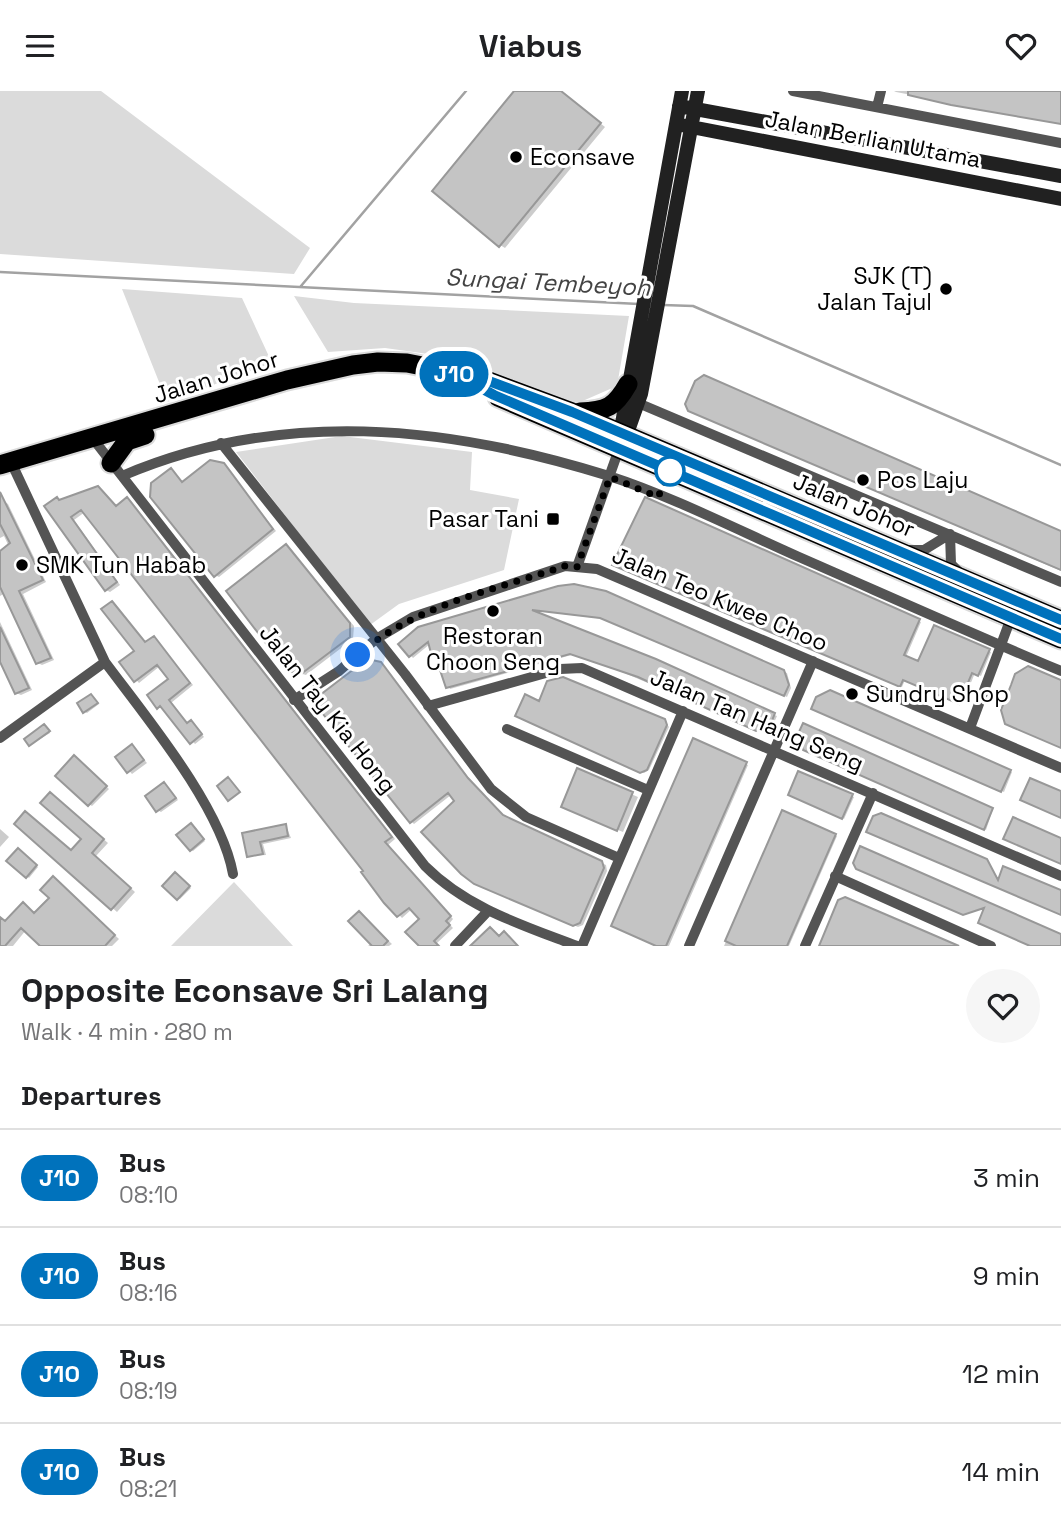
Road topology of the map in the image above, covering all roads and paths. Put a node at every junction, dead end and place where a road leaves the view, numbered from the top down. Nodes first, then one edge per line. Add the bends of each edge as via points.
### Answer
1 (682, 91) edge
2 (698, 91) edge
3 (793, 91) edge
4 (881, 91) edge
5 (679, 106) junction
6 (877, 107) junction
7 (695, 109) junction
8 (676, 124) junction
9 (692, 127) junction
10 (1061, 143) edge
11 (1061, 176) edge
12 (1061, 199) edge
13 (643, 345) junction
14 (451, 372) junction
15 (275, 383) junction
16 (628, 384) junction
17 (638, 403) junction
18 (572, 412) junction
19 (622, 438) junction
20 (93, 440) junction
21 (221, 443) junction
22 (6, 464) edge
23 (117, 470) junction
24 (610, 477) junction
25 (950, 534) junction
26 (891, 548) junction
27 (577, 567) junction
28 (970, 581) junction
29 (1061, 582) edge
30 (1011, 618) junction
31 (1061, 620) edge
32 (376, 639) junction
33 (1061, 639) edge
34 (1001, 645) junction
35 (813, 661) junction
36 (105, 662) junction
37 (1061, 671) edge
38 (294, 700) junction
39 (428, 706) junction
40 (683, 711) junction
41 (970, 728) junction
42 (508, 729) dead end
43 (0, 738) edge
44 (774, 750) junction
45 (1061, 768) edge
46 (648, 790) junction
47 (873, 793) junction
48 (619, 858) junction
49 (233, 874) dead end
50 (835, 876) junction
51 (1061, 876) edge
52 (488, 911) junction
53 (454, 946) edge
54 (577, 946) edge
55 (582, 946) edge
56 (689, 946) edge
57 (805, 946) edge
58 (991, 946) edge

1 - 5 street
2 - 7 street
3 - 6 street
4 - 6 street
5 - 7 street, Jalan Berlian Utama
5 - 8 street
6 - 10 street
7 - 9 street
7 - 11 street, Jalan Berlian Utama
8 - 9 street, Jalan Berlian Utama
8 - 13 street via 650,268
9 - 12 street, Jalan Berlian Utama
9 - 13 street via 665,271
13 - 16 street
13 - 17 street
14 - 15 highway, Jalan Johor via 378,362
14 - 18 highway, Jalan Johor via 478,377
14 - 19 highway, Jalan Johor via 474,387
15 - 20 highway, Jalan Johor
15 - 23 highway via 237,407 127,441
16 - 18 highway via 608,410
16 - 19 street
17 - 19 street
17 - 25 street
18 - 19 highway, Jalan Johor
19 - 24 street
19 - 26 highway, Jalan Johor
19 - 30 highway, Jalan Johor
20 - 22 highway, Jalan Johor
20 - 23 street, Jalan Tay Kia Hong
21 - 23 street
21 - 24 street via 324,429 374,431 481,445
21 - 32 street
22 - 36 street
23 - 38 street, Jalan Tay Kia Hong
24 - 27 street
24 - 34 street
25 - 26 street via 919,551
25 - 28 street via 951,564
25 - 29 street
26 - 28 highway, Jalan Johor
27 - 32 street, Jalan Teo Kwee Choo via 565,566 413,617
27 - 35 street, Jalan Teo Kwee Choo via 597,569
28 - 31 highway, Jalan Johor
30 - 33 highway, Jalan Johor
30 - 34 street
32 - 38 street, Jalan Teo Kwee Choo via 339,671
32 - 39 street
34 - 37 street
34 - 41 street
35 - 41 street, Jalan Teo Kwee Choo
35 - 44 street
36 - 43 street
36 - 49 street via 167,746 222,835
38 - 52 street, Jalan Tay Kia Hong via 425,866 443,884
39 - 40 street, Jalan Tan Hang Seng via 561,669 582,668
39 - 48 street via 477,773 508,806
40 - 44 street, Jalan Tan Hang Seng
40 - 46 street
41 - 45 street, Jalan Teo Kwee Choo
42 - 46 street
44 - 47 street, Jalan Tan Hang Seng
44 - 56 street
46 - 48 street
47 - 50 street
47 - 51 street, Jalan Tan Hang Seng
48 - 55 street
50 - 57 street
50 - 58 street
52 - 53 street
52 - 54 street, Jalan Tay Kia Hong

